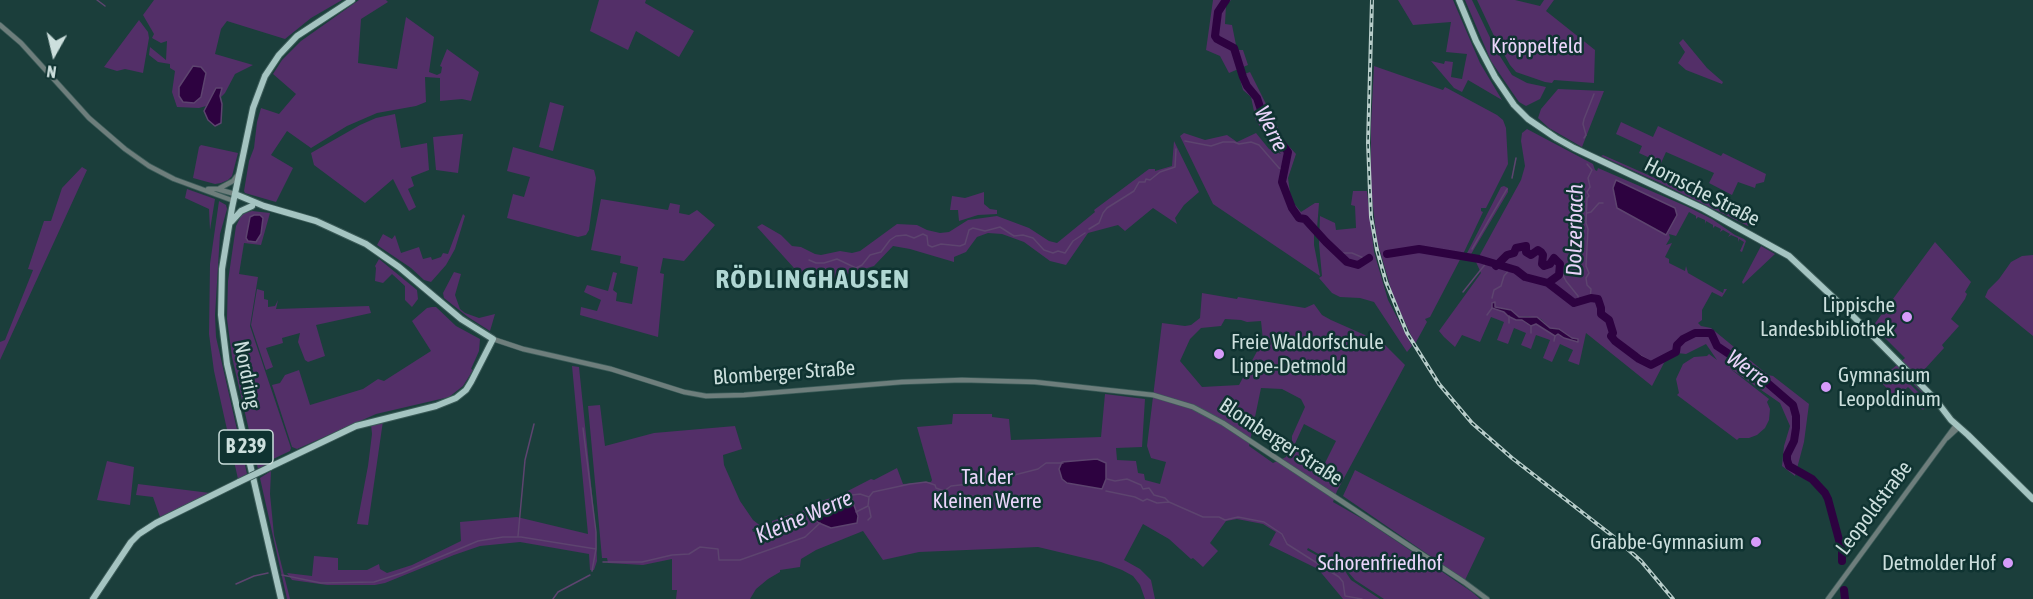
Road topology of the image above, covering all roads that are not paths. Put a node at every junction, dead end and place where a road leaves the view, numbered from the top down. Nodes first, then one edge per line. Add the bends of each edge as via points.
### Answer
1 (352, 0) edge
2 (1459, 0) edge
3 (0, 25) edge
4 (240, 171) junction
5 (205, 189) junction
6 (217, 189) junction
7 (234, 198) junction
8 (252, 206) junction
9 (264, 206) junction
10 (229, 225) junction
11 (493, 339) junction
12 (1958, 426) junction
13 (2033, 499) edge
14 (93, 599) edge
15 (281, 599) edge
16 (1487, 599) edge
17 (1828, 599) edge

1 - 4 main road, B 239 via 297,36 270,68 253,108
2 - 12 main road, Hornsche Straße via 1491,72 1528,119 1574,148 1710,212 1789,256 1956,419
3 - 5 street via 89,118 125,149 167,175
4 - 6 street via 227,186
4 - 7 main road, B 239
5 - 6 street
5 - 7 street
6 - 7 street
7 - 8 main road
7 - 9 main road
7 - 10 main road, B 239
8 - 9 main road
8 - 10 main road via 241,211
9 - 11 main road via 316,221 366,244 461,319
10 - 15 main road, Nordring / B 239 via 221,286 223,338
11 - 14 main road, bridge via 466,390 456,398 356,426 156,523 131,542
11 - 16 street, Blomberger Straße via 706,396 962,380 1035,382 1159,397 1192,407 1226,424
12 - 13 main road, Hornsche Straße
12 - 17 street, Leopoldstraße

